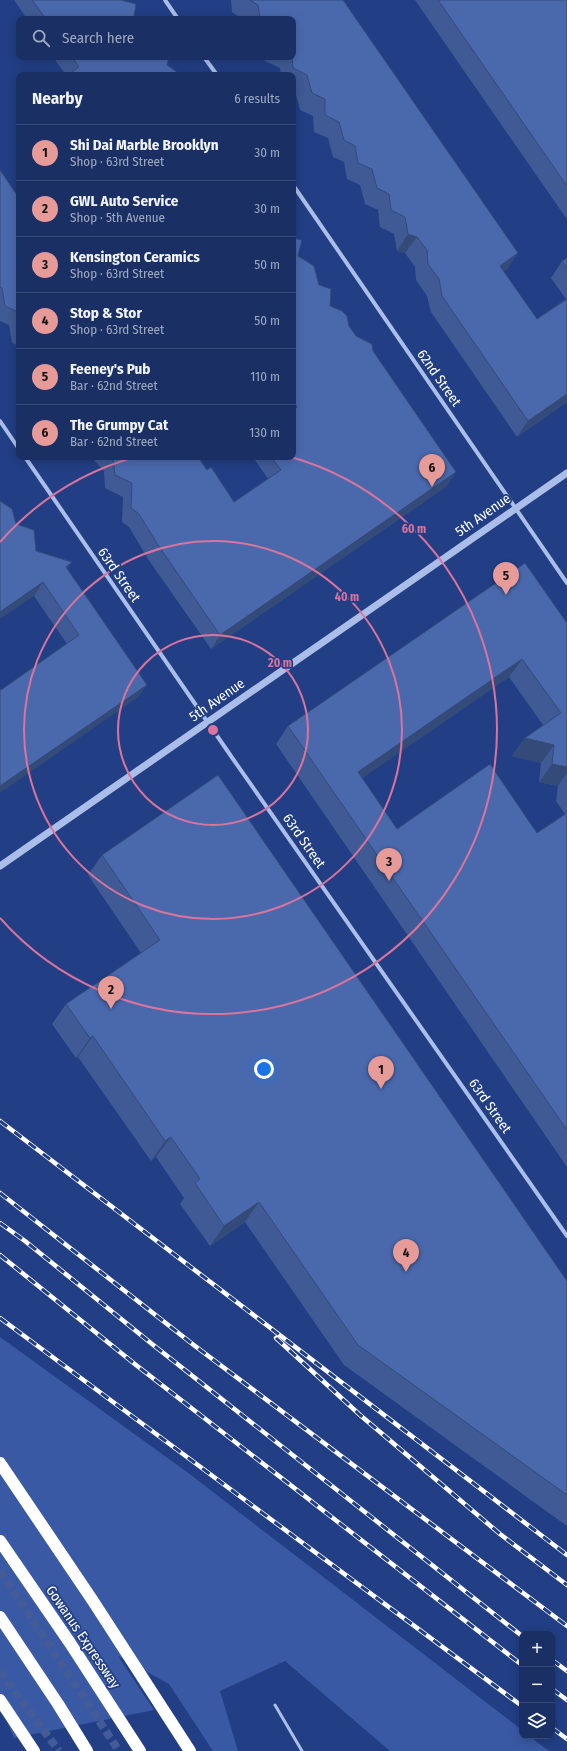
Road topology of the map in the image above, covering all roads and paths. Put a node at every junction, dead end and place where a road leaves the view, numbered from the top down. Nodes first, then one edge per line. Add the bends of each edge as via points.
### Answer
1 (165, 0) edge
2 (176, 16) edge
3 (206, 60) edge
4 (215, 72) edge
5 (296, 190) edge
6 (0, 421) edge
7 (16, 445) edge
8 (27, 460) edge
9 (567, 473) edge
10 (516, 509) junction
11 (567, 583) edge
12 (208, 722) junction
13 (0, 866) edge
14 (567, 1236) edge
15 (0, 1463) edge
16 (0, 1541) edge
17 (0, 1617) edge
18 (0, 1700) edge
19 (275, 1705) dead end
20 (34, 1751) edge
21 (87, 1751) edge
22 (140, 1751) edge
23 (190, 1751) edge
24 (302, 1751) edge

1 - 2 street
3 - 4 street
5 - 10 street, 62nd Street
6 - 7 street
8 - 12 street, 63rd Street
9 - 10 street, 5th Avenue
10 - 11 street, 62nd Street
10 - 12 street, 5th Avenue
12 - 13 street, 5th Avenue
12 - 14 street, 63rd Street
15 - 23 highway
16 - 22 highway, Gowanus Expressway
17 - 21 highway
18 - 20 highway
19 - 24 lane

